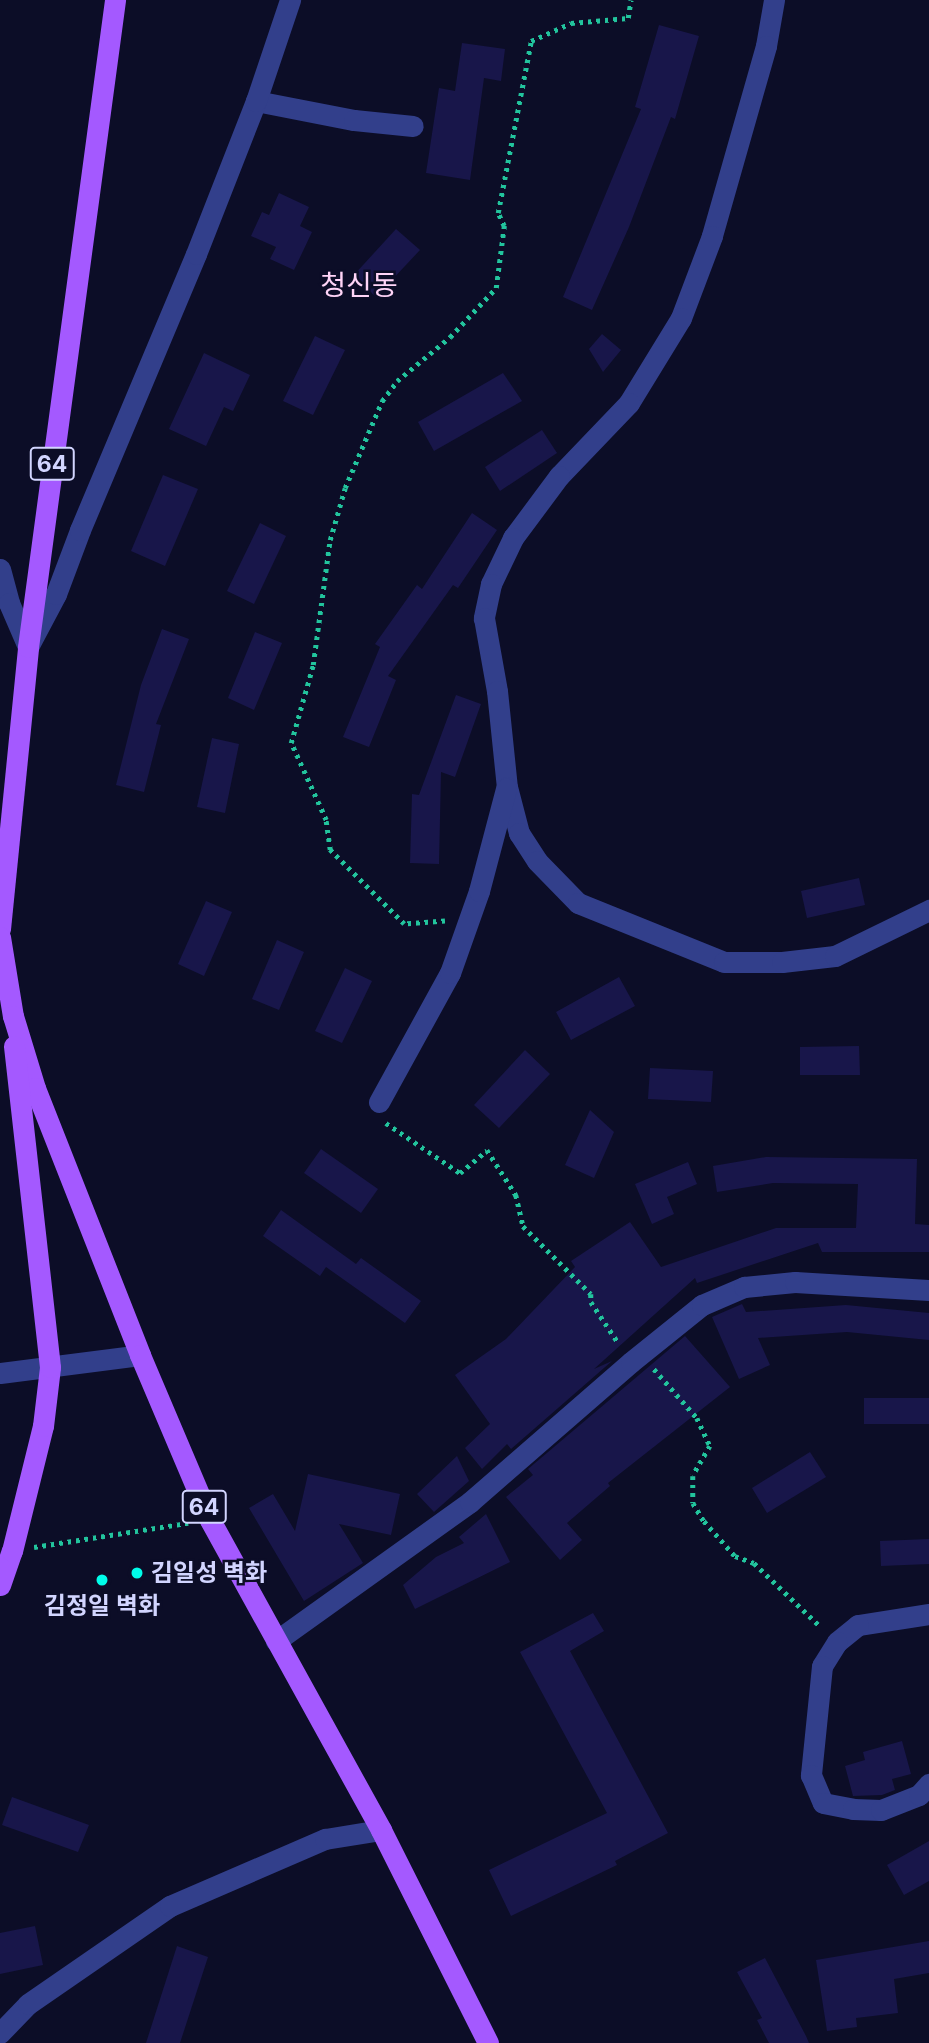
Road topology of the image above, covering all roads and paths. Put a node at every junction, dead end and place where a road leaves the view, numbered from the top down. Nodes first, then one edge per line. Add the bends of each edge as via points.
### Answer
1 (115, 0) edge
2 (290, 0) edge
3 (631, 0) edge
4 (774, 0) edge
5 (256, 101) junction
6 (413, 126) dead end
7 (0, 569) edge
8 (28, 647) junction
9 (507, 787) junction
10 (929, 910) edge
11 (470, 917) junction
12 (0, 929) edge
13 (0, 937) edge
14 (13, 1016) junction
15 (379, 1102) joint
16 (929, 1290) edge
17 (140, 1355) junction
18 (636, 1358) junction
19 (50, 1367) junction
20 (6, 1373) edge
21 (210, 1520) junction
22 (12, 1550) junction
23 (0, 1585) edge
24 (929, 1614) edge
25 (276, 1641) junction
26 (837, 1642) junction
27 (929, 1784) edge
28 (380, 1829) junction
29 (0, 2033) edge
30 (488, 2043) edge

1 - 8 main road, 64
2 - 5 street
3 - 11 path via 628,18 571,23 531,41 499,214 504,226 496,288 450,337 397,381 383,401 345,488 330,540 313,665 291,743 326,820 330,850 404,924
4 - 9 street via 766,46 712,236 681,317 629,403 559,476 513,538 491,584 484,618
5 - 6 street
5 - 8 street via 56,594
7 - 8 street
8 - 12 main road, 64
9 - 10 street via 519,832 537,861 578,903 724,962 835,956
9 - 11 street
11 - 15 street via 444,985
13 - 14 main road, 64
14 - 17 main road, 64 via 35,1088
14 - 19 main road via 15,1073
15 - 18 path via 387,1125 460,1173 487,1150 516,1195 523,1226 591,1294 591,1302
16 - 18 street via 795,1282 744,1287 702,1305
17 - 19 street
17 - 21 main road, 64
18 - 25 street via 470,1502
18 - 26 path via 697,1418 710,1446 694,1476 694,1503 704,1521 735,1556 754,1563
19 - 20 street
19 - 22 main road via 43,1426
21 - 22 path
21 - 25 main road, 64
22 - 23 main road
24 - 26 street via 858,1625
25 - 28 main road, 64
26 - 27 street via 822,1666 811,1775 823,1803 881,1810 919,1795
28 - 29 street via 325,1839 170,1906 28,2004
28 - 30 main road, 64

